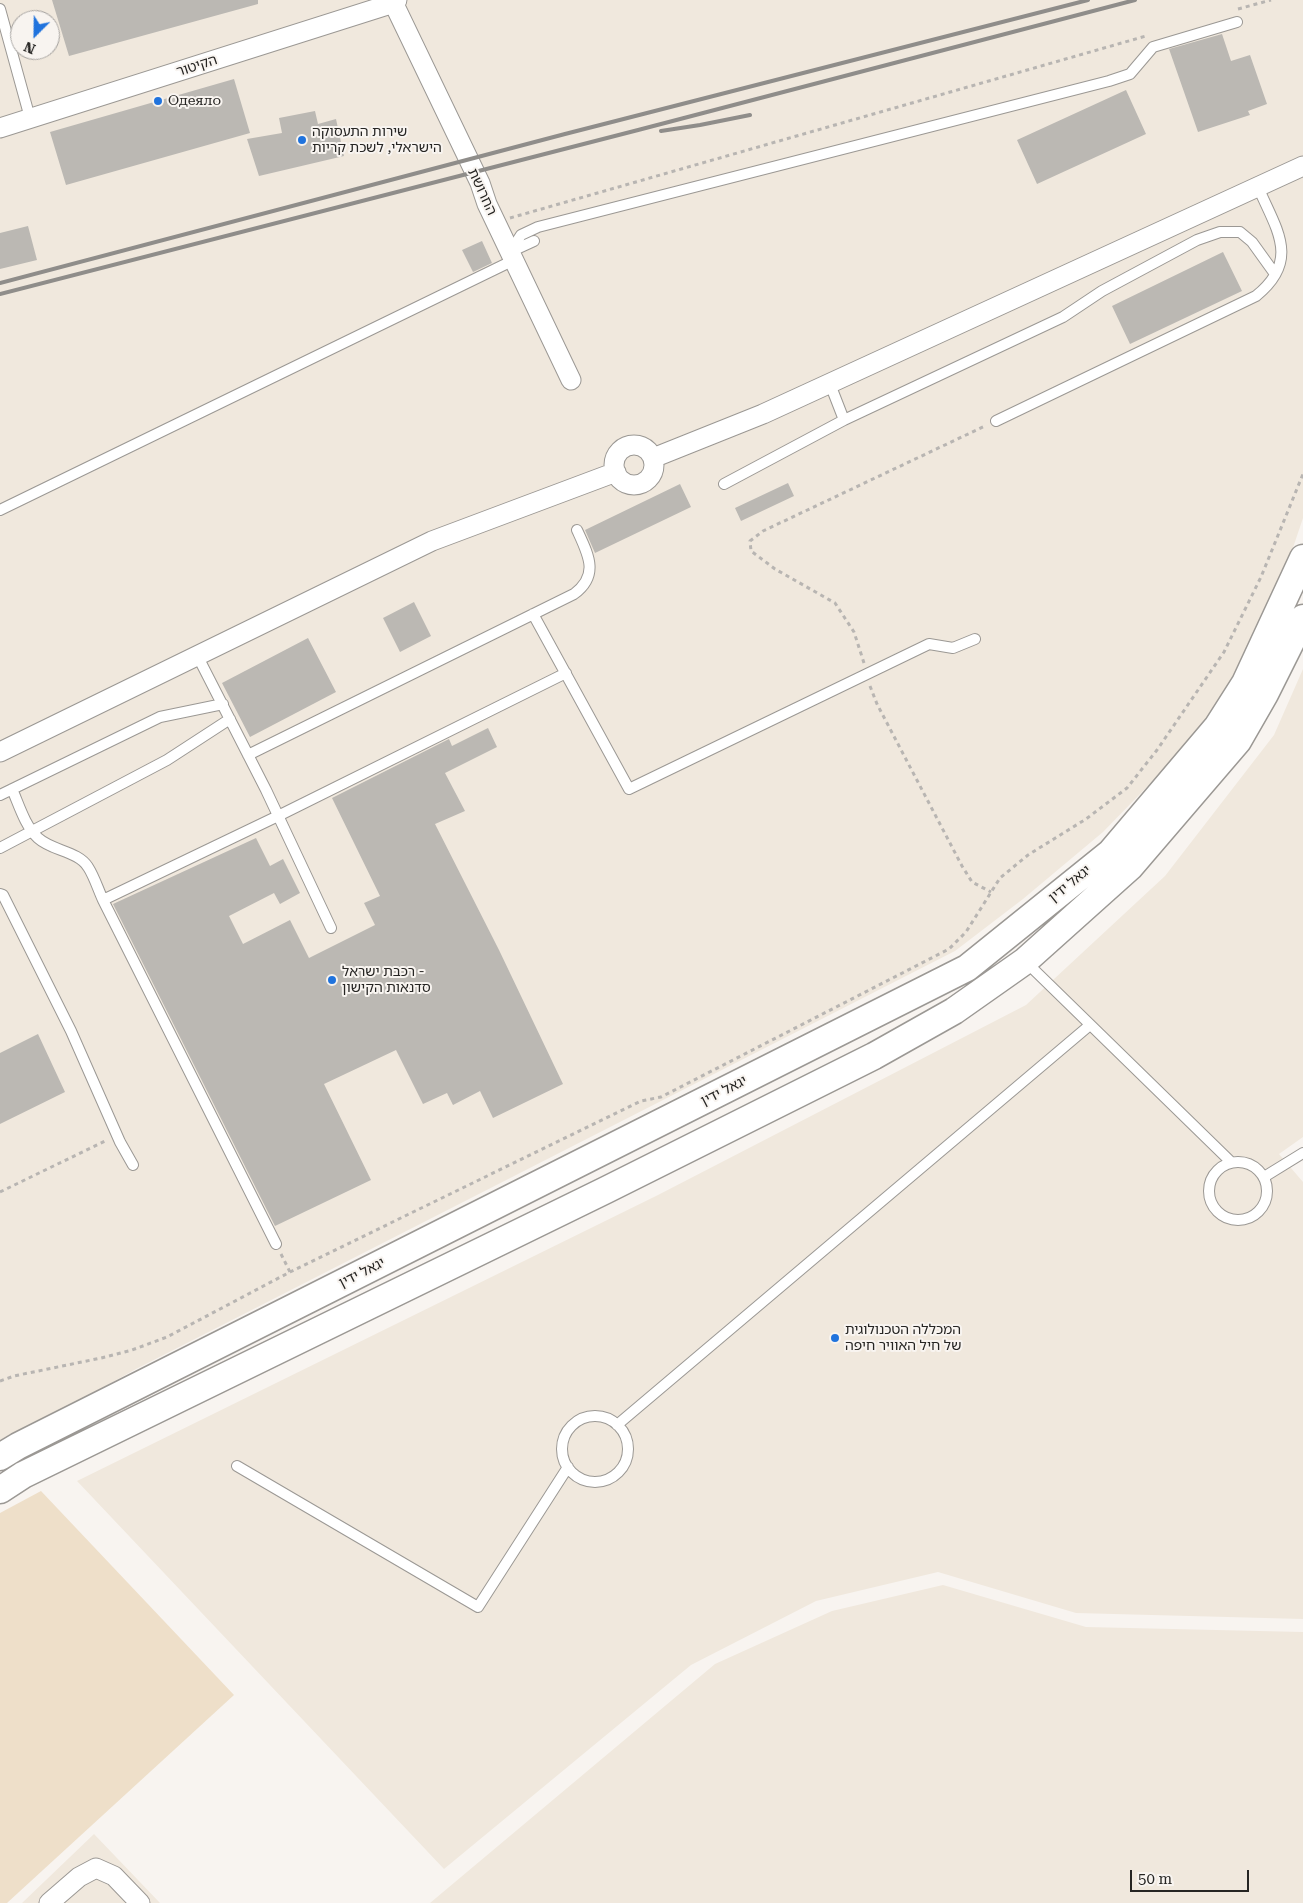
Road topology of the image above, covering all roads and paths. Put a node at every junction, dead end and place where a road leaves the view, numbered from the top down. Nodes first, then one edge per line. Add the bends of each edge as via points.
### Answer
1 (1271, 0) edge
2 (394, 1) edge
3 (0, 10) edge
4 (1233, 11) dead end
5 (1237, 22) dead end
6 (1147, 36) dead end
7 (30, 118) junction
8 (0, 128) edge
9 (1303, 166) edge
10 (1258, 187) junction
11 (496, 222) junction
12 (534, 240) dead end
13 (512, 256) junction
14 (1275, 274) junction
15 (571, 380) dead end
16 (830, 384) junction
17 (844, 420) junction
18 (996, 421) joint
19 (653, 458) junction
20 (616, 472) junction
21 (1303, 474) edge
22 (724, 484) dead end
23 (0, 510) edge
24 (577, 530) dead end
25 (1303, 558) edge
26 (533, 614) junction
27 (1303, 618) edge
28 (975, 639) dead end
29 (197, 655) junction
30 (566, 673) junction
31 (867, 674) junction
32 (223, 704) junction
33 (230, 719) junction
34 (0, 752) edge
35 (248, 756) junction
36 (12, 790) junction
37 (0, 794) edge
38 (278, 816) junction
39 (32, 832) junction
40 (0, 848) edge
41 (991, 892) junction
42 (0, 894) edge
43 (102, 900) junction
44 (331, 928) dead end
45 (1025, 961) junction
46 (1090, 1025) junction
47 (117, 1135) junction
48 (1303, 1153) edge
49 (1231, 1162) junction
50 (132, 1165) dead end
51 (1264, 1177) junction
52 (0, 1192) edge
53 (276, 1244) joint
54 (290, 1272) junction
55 (0, 1381) edge
56 (618, 1425) junction
57 (0, 1458) edge
58 (237, 1466) dead end
59 (568, 1467) junction
60 (0, 1490) edge
61 (49, 1903) edge
62 (140, 1903) edge

1 - 4 path
2 - 7 street, הקיטור
2 - 11 street, החרושת
3 - 7 lane
5 - 13 lane via 1153,47 1130,74 1110,81 538,227 520,235
6 - 11 path
7 - 8 street, הקיטור
9 - 10 street
10 - 14 lane via 1282,242 1283,256
10 - 16 street
11 - 13 street, החרושת
12 - 13 lane
13 - 15 street, החרושת
13 - 23 lane
14 - 17 lane via 1252,242 1240,232 1220,232 1197,240 1111,286 1063,317
14 - 18 lane via 1256,296
16 - 17 lane
16 - 19 street
17 - 22 lane
18 - 31 path via 762,531 750,541 751,551 762,561 835,603 854,632
19 - 20 street via 652,473 642,483 627,483
19 - 20 street via 642,447 627,447 616,457
20 - 29 street via 432,541
21 - 41 path via 1261,578 1224,652 1157,750 1127,788 1028,856 1000,878
24 - 26 lane via 589,557 585,584 574,594
25 - 57 main road, יגאל ידין via 1246,683 1218,727 1111,852 967,968
26 - 30 lane
26 - 35 lane
27 - 45 main road, יגאל ידין via 1238,741 1130,867
28 - 31 lane via 953,648 930,644
29 - 32 lane
29 - 34 street
30 - 31 lane via 629,789
30 - 38 lane
31 - 41 path via 877,704 962,866 972,882
32 - 33 lane
32 - 36 lane via 160,717
33 - 35 lane
33 - 39 lane via 167,760
35 - 38 lane
36 - 37 lane
36 - 39 lane
38 - 43 lane
38 - 44 lane
39 - 40 lane
39 - 43 lane via 88,866
41 - 54 path via 966,932 949,949 660,1097 641,1100
42 - 47 lane via 67,1024
43 - 53 lane
45 - 46 lane
45 - 60 main road, יגאל ידין via 954,1011 874,1056 22,1475
46 - 49 lane
46 - 56 lane
47 - 50 lane
47 - 52 path
48 - 51 lane
49 - 51 lane via 1250,1164
49 - 51 lane via 1215,1172 1208,1190 1209,1200 1221,1215 1240,1220 1258,1213 1267,1196
53 - 54 path
54 - 55 path via 150,1344
56 - 59 lane via 598,1417 578,1421 570,1428 562,1447
56 - 59 lane via 628,1444 628,1455 617,1474 607,1480 585,1481
58 - 59 lane via 478,1607
61 - 62 street via 79,1877 96,1868 114,1876

